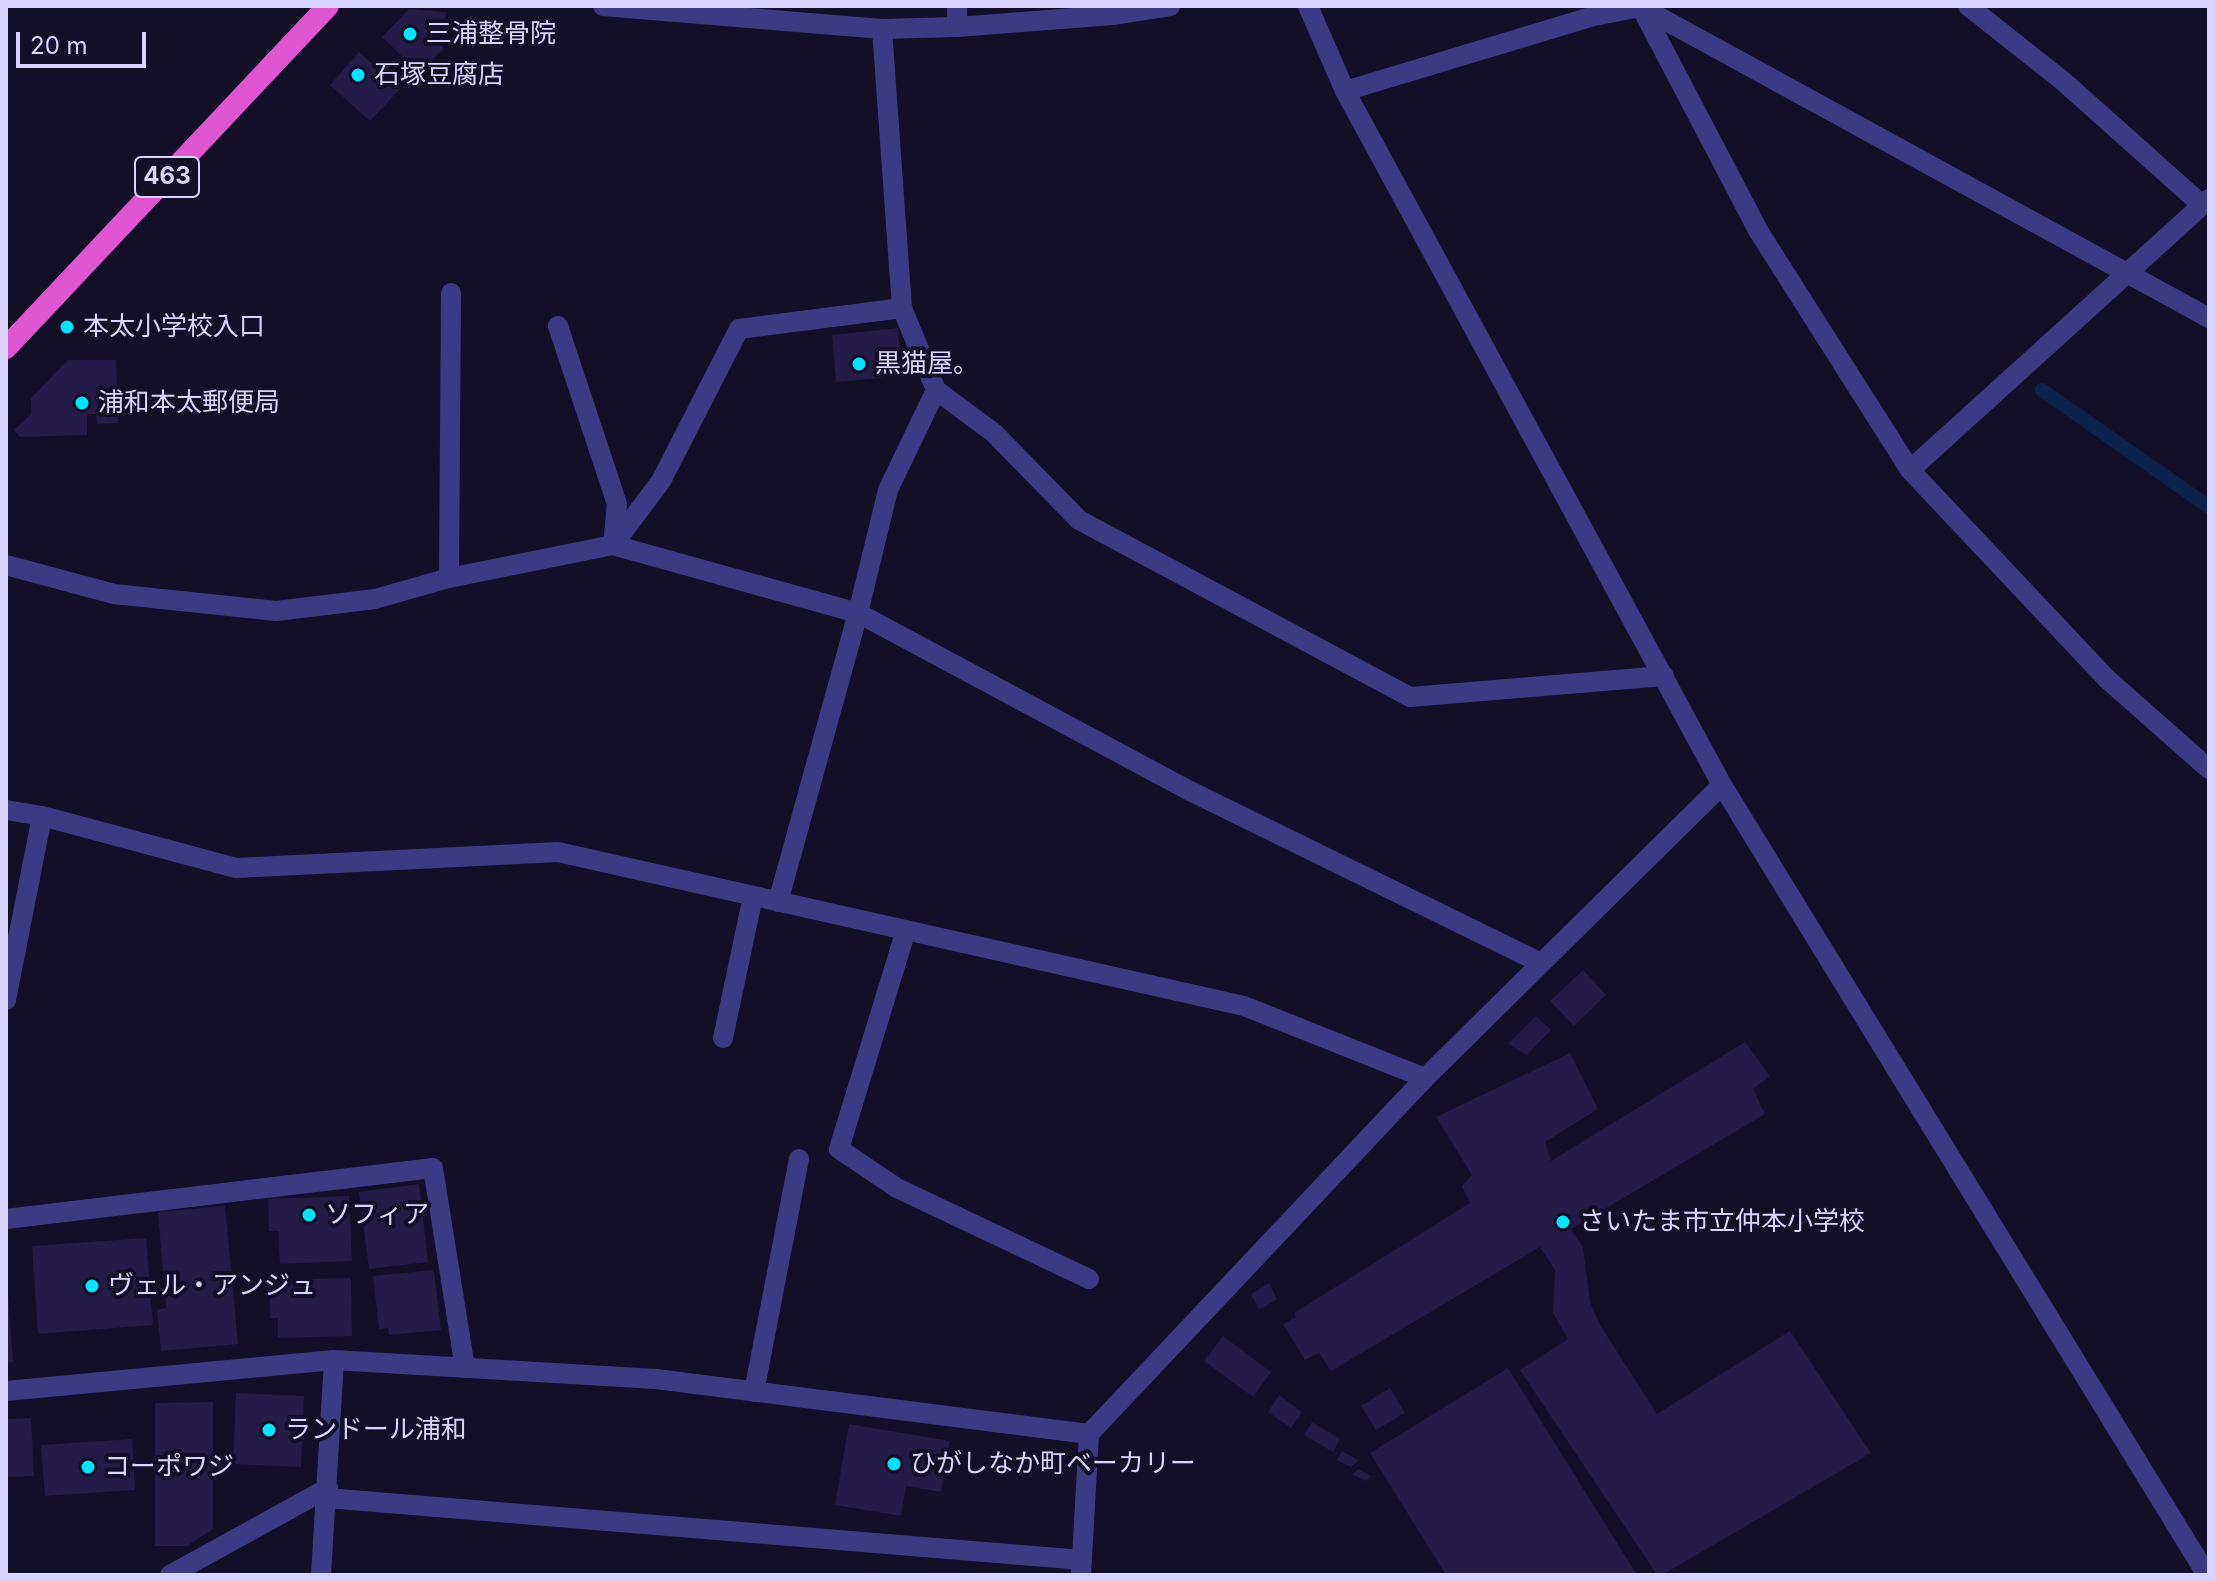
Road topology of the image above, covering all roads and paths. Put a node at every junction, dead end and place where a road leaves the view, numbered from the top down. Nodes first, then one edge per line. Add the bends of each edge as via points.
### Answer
1 (328, 6) edge
2 (603, 6) edge
3 (957, 6) edge
4 (1170, 6) edge
5 (1308, 6) edge
6 (1968, 6) edge
7 (1641, 7) edge
8 (1595, 11) edge
9 (957, 27) junction
10 (882, 29) junction
11 (1345, 91) junction
12 (2206, 202) edge
13 (2126, 273) junction
14 (451, 293) dead end
15 (902, 308) junction
16 (2209, 318) edge
17 (558, 326) dead end
18 (6, 348) edge
19 (936, 390) junction
20 (1910, 470) junction
21 (613, 545) junction
22 (6, 565) edge
23 (449, 578) junction
24 (858, 613) junction
25 (1664, 676) junction
26 (2209, 769) edge
27 (1722, 785) junction
28 (6, 810) edge
29 (42, 816) junction
30 (753, 896) junction
31 (778, 902) junction
32 (906, 930) junction
33 (1541, 963) junction
34 (6, 1000) edge
35 (723, 1038) dead end
36 (1425, 1078) junction
37 (799, 1159) dead end
38 (6, 1219) edge
39 (1089, 1279) dead end
40 (334, 1360) junction
41 (465, 1368) junction
42 (6, 1391) edge
43 (754, 1392) junction
44 (1089, 1434) junction
45 (327, 1493) junction
46 (2206, 1563) edge
47 (1081, 1567) edge
48 (170, 1575) edge
49 (321, 1575) edge

1 - 18 highway, 463
2 - 10 street
3 - 9 street
4 - 9 street
5 - 11 street
6 - 12 street
7 - 8 street
7 - 13 street
7 - 20 street via 1759,232
8 - 11 street
9 - 10 street
10 - 15 street
11 - 25 street
12 - 13 street
13 - 16 street
13 - 20 street
14 - 23 street
15 - 19 street
15 - 21 street via 739,329 661,481
17 - 21 street via 617,504
19 - 24 street via 888,490
19 - 25 street via 994,433 1079,520 1410,697
20 - 26 street via 2107,679
21 - 23 street
21 - 24 street
22 - 23 street via 114,594 276,611 375,599
24 - 31 street
24 - 33 street via 1188,790
25 - 27 street
27 - 33 street
27 - 46 street
28 - 29 street
29 - 30 street via 236,868 558,852
29 - 34 street
30 - 31 street
30 - 35 street
31 - 32 street
32 - 36 street via 1244,1006
32 - 39 street via 839,1149 897,1188
33 - 36 street
36 - 44 street
37 - 43 street
38 - 41 street via 433,1168
40 - 41 street
40 - 42 street
40 - 45 street
41 - 43 street via 656,1379
43 - 44 street
44 - 47 street
45 - 47 street
45 - 48 street
45 - 49 street

